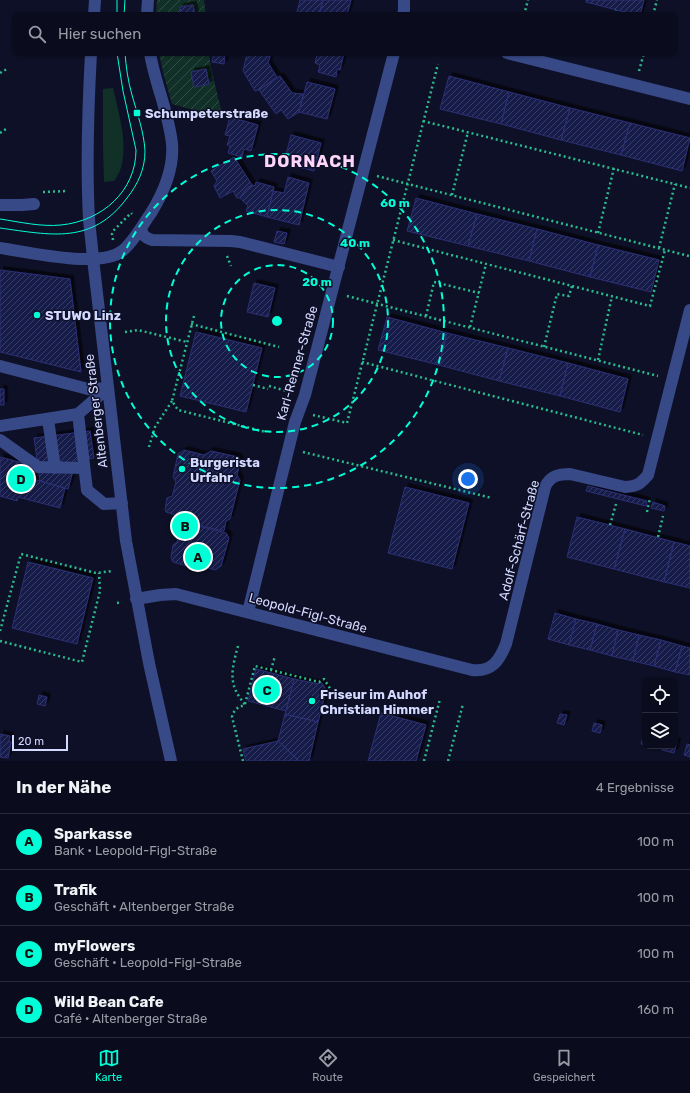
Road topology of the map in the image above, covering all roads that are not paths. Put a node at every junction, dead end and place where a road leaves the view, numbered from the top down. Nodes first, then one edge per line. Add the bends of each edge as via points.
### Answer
1 (95, 0) edge
2 (148, 0) edge
3 (404, 0) edge
4 (94, 12) edge
5 (147, 12) edge
6 (404, 12) edge
7 (91, 56) edge
8 (151, 56) edge
9 (393, 56) edge
10 (519, 56) edge
11 (690, 99) edge
12 (34, 204) dead end
13 (0, 205) edge
14 (140, 228) junction
15 (0, 248) edge
16 (93, 258) junction
17 (339, 267) junction
18 (690, 310) edge
19 (0, 366) edge
20 (108, 388) junction
21 (78, 414) junction
22 (48, 419) junction
23 (0, 426) edge
24 (0, 440) edge
25 (55, 468) junction
26 (84, 468) junction
27 (122, 503) junction
28 (136, 599) junction
29 (248, 612) junction
30 (472, 670) joint
31 (171, 761) edge

1 - 4 street
2 - 5 street
3 - 6 street
7 - 16 street, Altenberger Straße via 88,149 89,218
8 - 14 street via 168,118 172,155 166,184
9 - 17 street, Karl-Renner-Straße
10 - 11 street
12 - 13 street
14 - 16 street via 119,254
14 - 17 street via 145,237 152,240 240,242
15 - 16 street via 60,258
16 - 20 street, Altenberger Straße
17 - 29 street, Karl-Renner-Straße via 305,395 294,422
18 - 30 street, Adolf-Schärf-Straße via 648,474 635,487 570,474 552,477 545,487 506,644 494,664 479,671
19 - 20 street via 88,389
20 - 21 street
20 - 27 street, Altenberger Straße
21 - 22 street
21 - 26 street
22 - 23 street
22 - 25 street
24 - 25 street via 38,467
25 - 26 street
26 - 27 street via 87,490 104,504
27 - 28 street, Altenberger Straße
28 - 29 street, Leopold-Figl-Straße via 176,594
28 - 31 street, Altenberger Straße
29 - 30 street, Leopold-Figl-Straße

